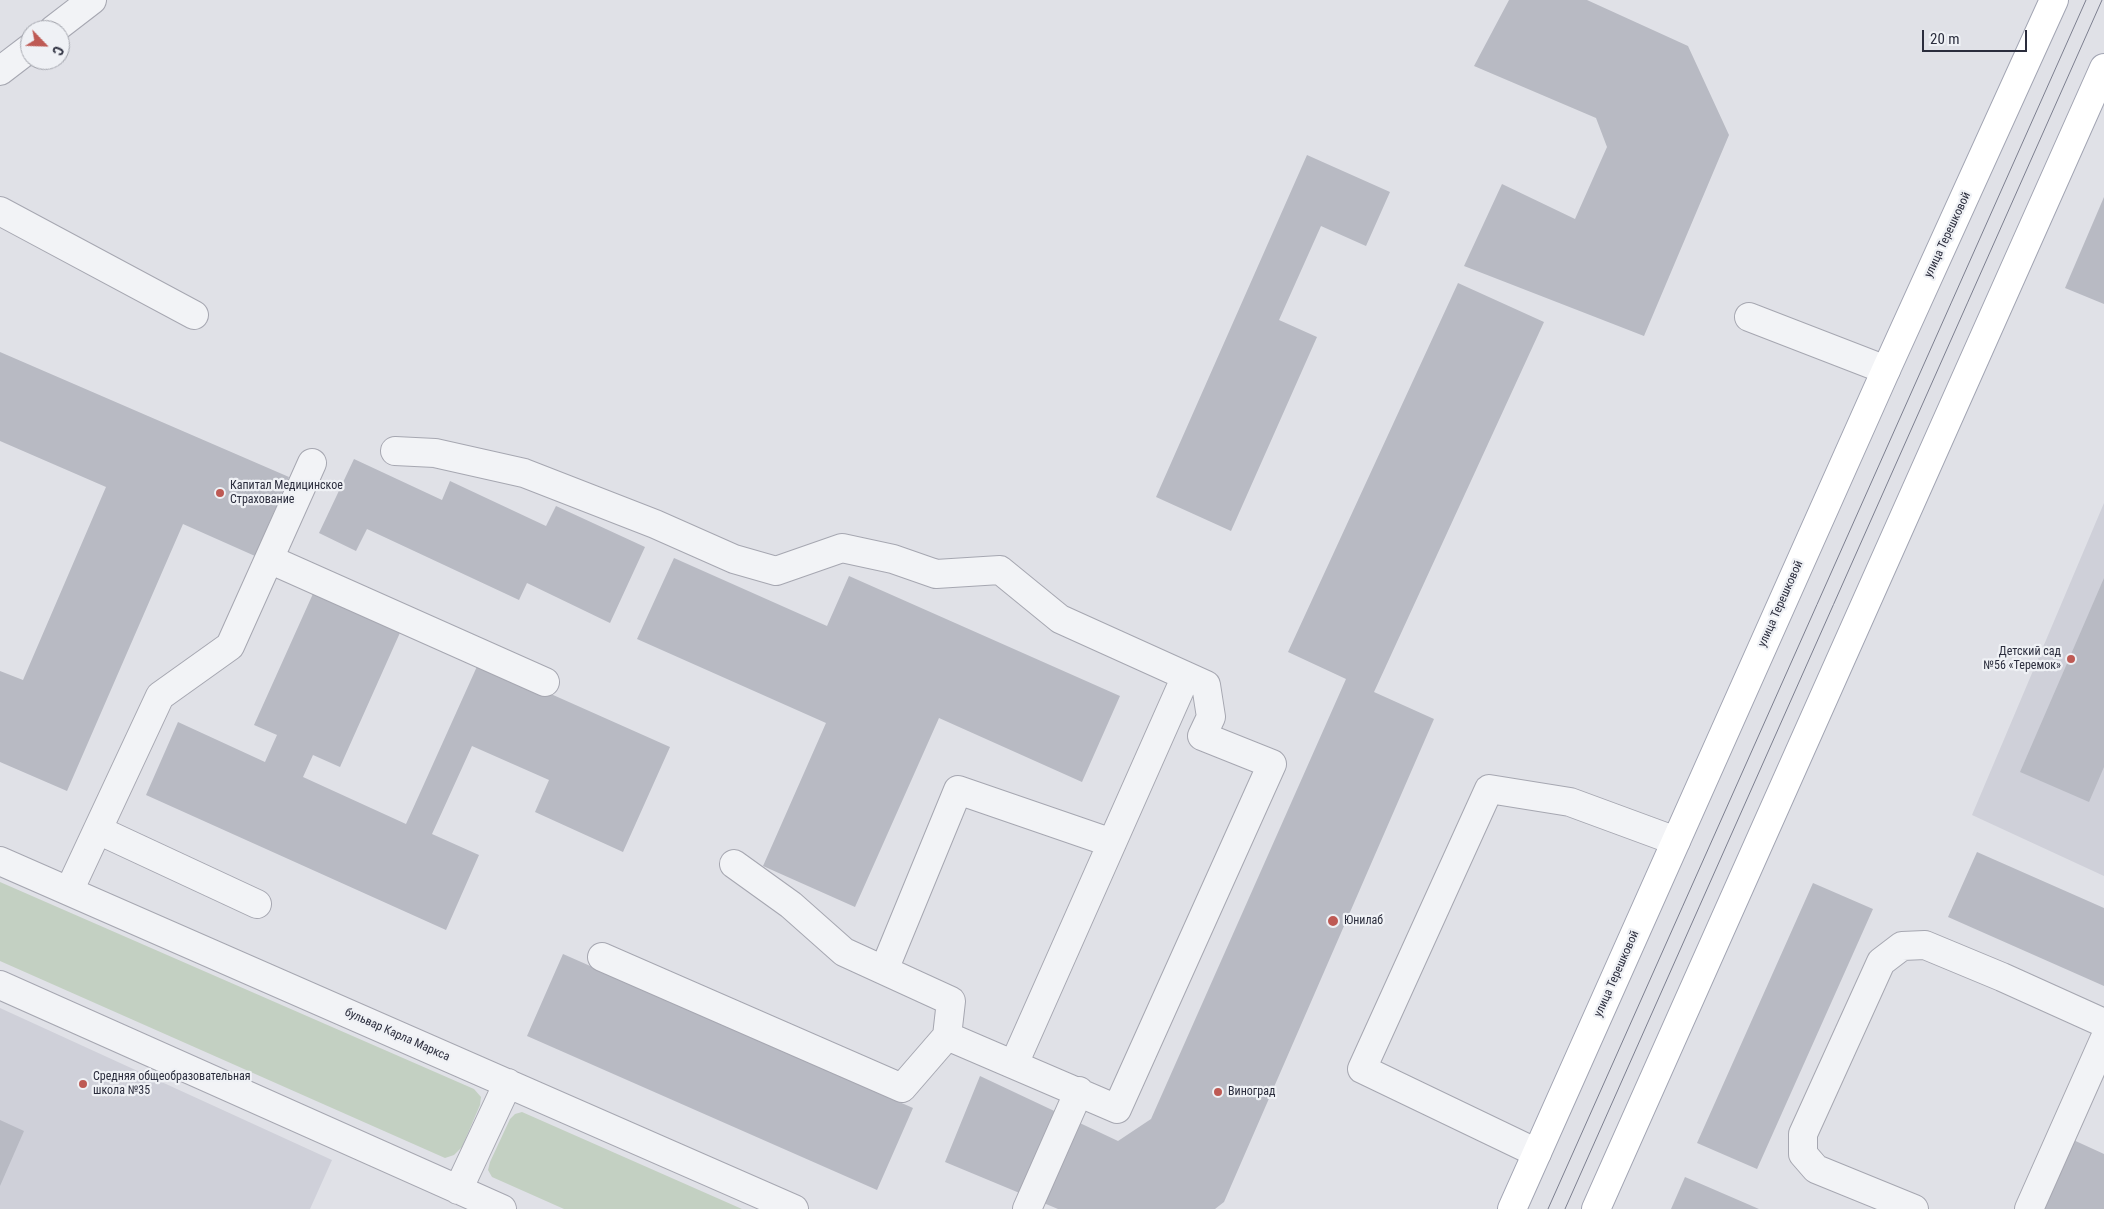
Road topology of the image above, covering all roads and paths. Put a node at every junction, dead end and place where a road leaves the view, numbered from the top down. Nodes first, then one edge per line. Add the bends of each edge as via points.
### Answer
1 (92, 0) edge
2 (2054, 0) edge
3 (66, 20) edge
4 (20, 56) edge
5 (2104, 68) edge
6 (0, 71) edge
7 (0, 211) edge
8 (194, 315) dead end
9 (1749, 317) dead end
10 (1886, 370) junction
11 (395, 451) dead end
12 (312, 463) dead end
13 (269, 559) junction
14 (1186, 676) junction
15 (545, 682) dead end
16 (1166, 722) junction
17 (1202, 736) junction
18 (98, 830) junction
19 (1676, 841) junction
20 (1112, 842) junction
21 (0, 861) edge
22 (734, 864) dead end
23 (69, 891) junction
24 (257, 904) dead end
25 (602, 956) dead end
26 (884, 970) junction
27 (0, 985) edge
28 (2104, 1023) edge
29 (947, 1036) junction
30 (2104, 1040) edge
31 (1014, 1064) junction
32 (508, 1083) junction
33 (1079, 1091) junction
34 (1537, 1153) junction
35 (458, 1190) junction
36 (491, 1207) edge
37 (794, 1209) edge
38 (1027, 1209) edge
39 (1512, 1209) edge
40 (1596, 1209) edge
41 (1914, 1209) edge
42 (2029, 1209) edge

1 - 3 street
2 - 10 main road, улица Терешковой
4 - 6 street
5 - 40 main road
7 - 8 street
9 - 10 street
10 - 19 main road, улица Терешковой
11 - 14 street via 435,453 524,473 734,559 776,571 842,548 893,558 936,574 1000,570 1060,618
12 - 13 street
13 - 15 street
13 - 18 street via 230,646 160,696
14 - 16 street
14 - 17 street via 1206,685 1211,716
16 - 17 street
16 - 20 street
17 - 33 street via 1272,764 1117,1109
18 - 23 street
18 - 24 street
19 - 34 main road, улица Терешковой
19 - 34 street via 1570,802 1489,789 1362,1069
20 - 26 street via 958,790
20 - 31 street
21 - 23 street, бульвар Карла Маркса
22 - 26 street via 791,905 844,952
23 - 32 street, бульвар Карла Маркса
25 - 29 street via 902,1088
26 - 29 street via 952,1001
27 - 35 street
28 - 41 street via 1925,945 1902,946 1881,962 1803,1134 1803,1154 1816,1169
29 - 31 street
30 - 42 street
31 - 33 street
32 - 35 street
32 - 37 street, бульвар Карла Маркса
33 - 38 street
34 - 39 main road, улица Терешковой
35 - 36 street

